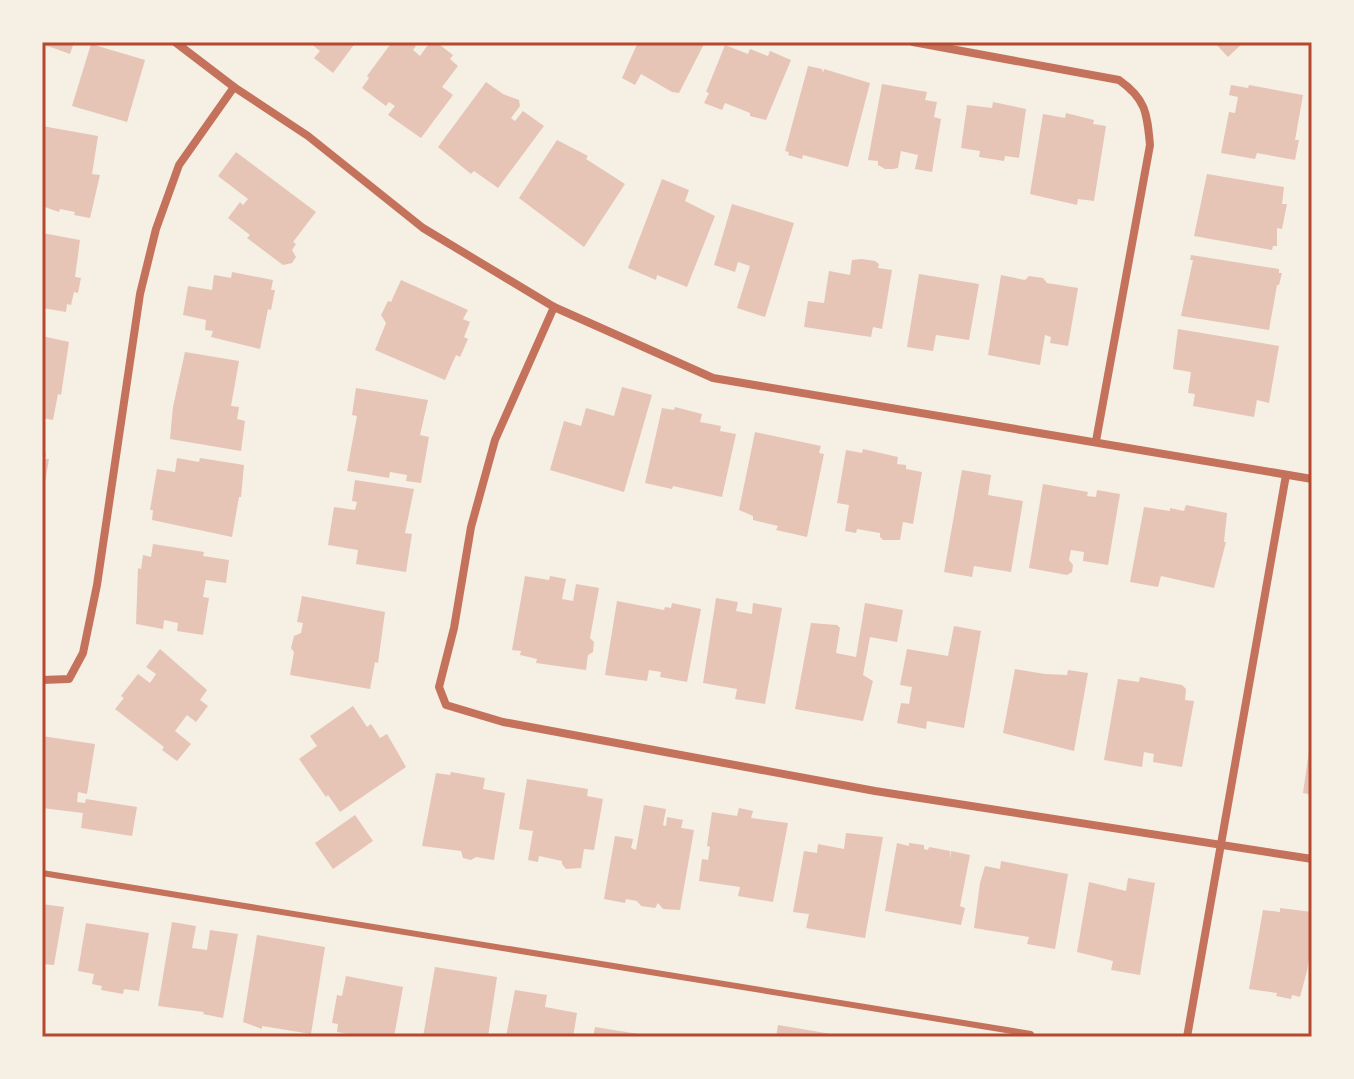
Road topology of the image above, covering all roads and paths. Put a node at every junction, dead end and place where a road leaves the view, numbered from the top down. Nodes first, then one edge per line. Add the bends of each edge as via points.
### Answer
1 (175, 42) edge
2 (913, 42) edge
3 (234, 87) junction
4 (554, 307) junction
5 (1096, 441) junction
6 (1286, 475) junction
7 (1312, 479) edge
8 (42, 680) edge
9 (1221, 843) junction
10 (1312, 859) edge
11 (42, 873) edge
12 (1031, 1037) edge
13 (1187, 1037) edge

1 - 3 street
2 - 5 street via 1119,80 1136,92 1150,145
3 - 4 street via 308,136 423,228
3 - 8 street via 179,165 156,229 140,294 83,653 69,679
4 - 5 street via 713,378
4 - 9 street via 495,440 471,527 439,687 446,705 503,722 875,791
5 - 6 street
6 - 7 street
6 - 9 street
9 - 10 street
9 - 13 street
11 - 12 lane

